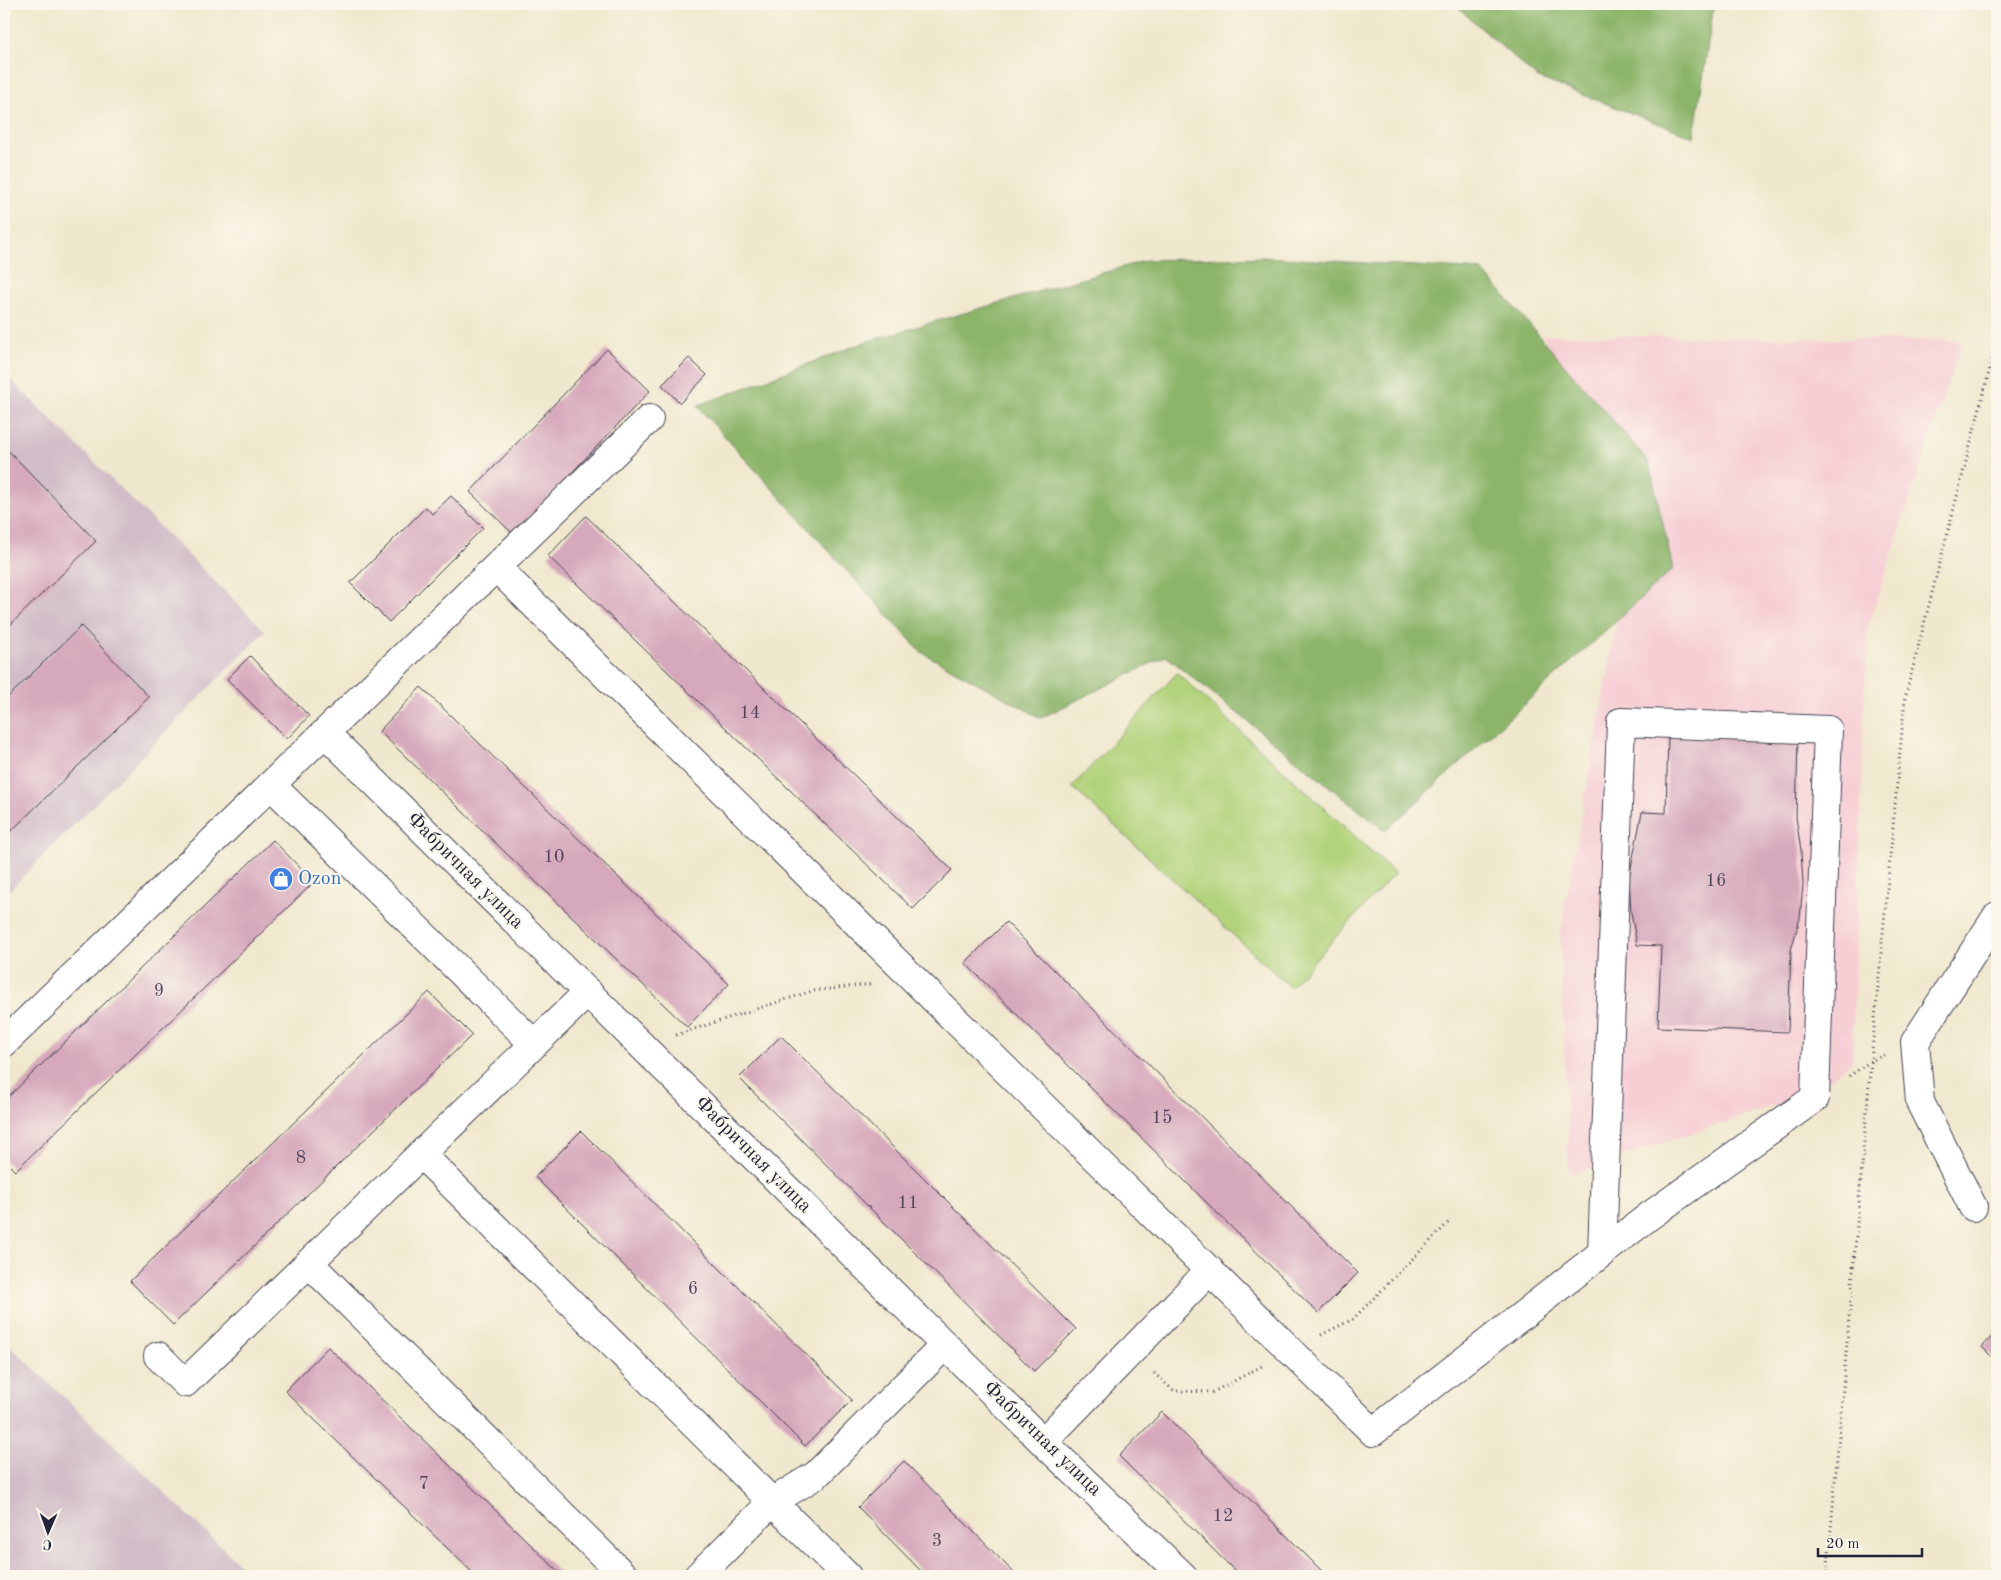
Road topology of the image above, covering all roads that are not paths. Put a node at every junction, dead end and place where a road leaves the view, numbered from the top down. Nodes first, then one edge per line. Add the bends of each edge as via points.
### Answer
1 (649, 419) dead end
2 (496, 567) junction
3 (325, 733) junction
4 (271, 785) junction
5 (1997, 916) edge
6 (588, 992) junction
7 (4, 1043) edge
8 (534, 1044) junction
9 (421, 1154) junction
10 (1973, 1207) dead end
11 (1602, 1253) junction
12 (309, 1263) junction
13 (1210, 1270) junction
14 (945, 1345) junction
15 (158, 1356) dead end
16 (1043, 1442) junction
17 (772, 1502) junction
18 (624, 1576) edge
19 (698, 1576) edge
20 (847, 1576) edge
21 (1183, 1576) edge

1 - 2 street
2 - 3 street
2 - 13 street
3 - 4 street
3 - 6 street, Фабричная улица
4 - 7 street
4 - 8 street
5 - 10 street via 1915,1042 1920,1102
6 - 8 street
6 - 14 street, Фабричная улица
8 - 9 street
9 - 12 street
9 - 17 street
11 - 11 street via 1621,722 1828,730 1815,1098
11 - 13 street via 1373,1432
12 - 15 street via 185,1383
12 - 18 street
13 - 16 street
14 - 16 street, Фабричная улица
14 - 17 street via 816,1474
16 - 21 street, Фабричная улица
17 - 19 street
17 - 20 street

